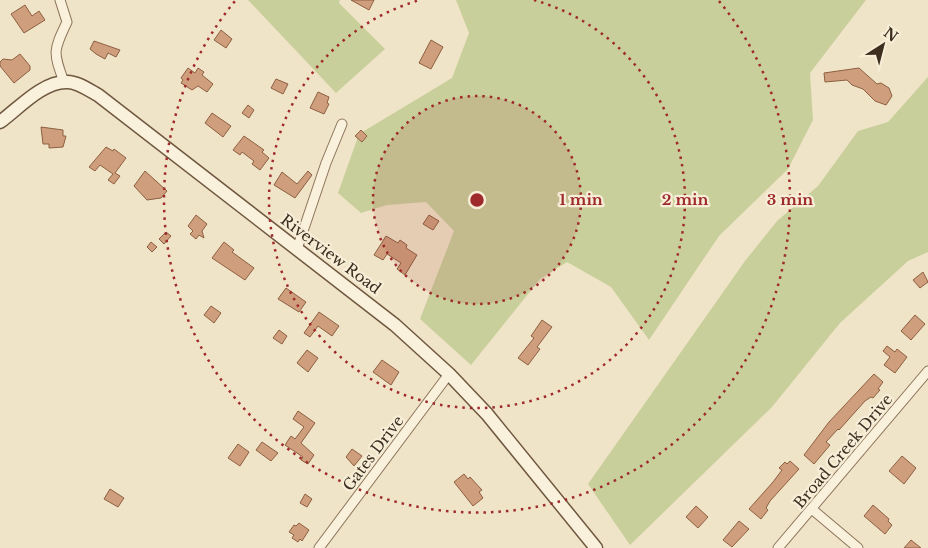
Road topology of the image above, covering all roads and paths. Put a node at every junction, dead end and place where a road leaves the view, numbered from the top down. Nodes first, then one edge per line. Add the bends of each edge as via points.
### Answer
1 (60, 0) edge
2 (64, 82) junction
3 (0, 122) edge
4 (342, 124) dead end
5 (297, 249) junction
6 (928, 371) edge
7 (449, 374) junction
8 (813, 510) junction
9 (319, 548) edge
10 (596, 548) edge
11 (778, 548) edge
12 (858, 548) edge

1 - 2 street via 66,22 54,54
2 - 3 street via 46,88
2 - 5 street, Riverview Road via 98,95
4 - 5 street
5 - 7 street, Riverview Road via 371,305
6 - 8 street, Broad Creek Drive
7 - 9 street, Gates Drive
7 - 10 street, Riverview Road via 497,425
8 - 11 street, Broad Creek Drive
8 - 12 street

